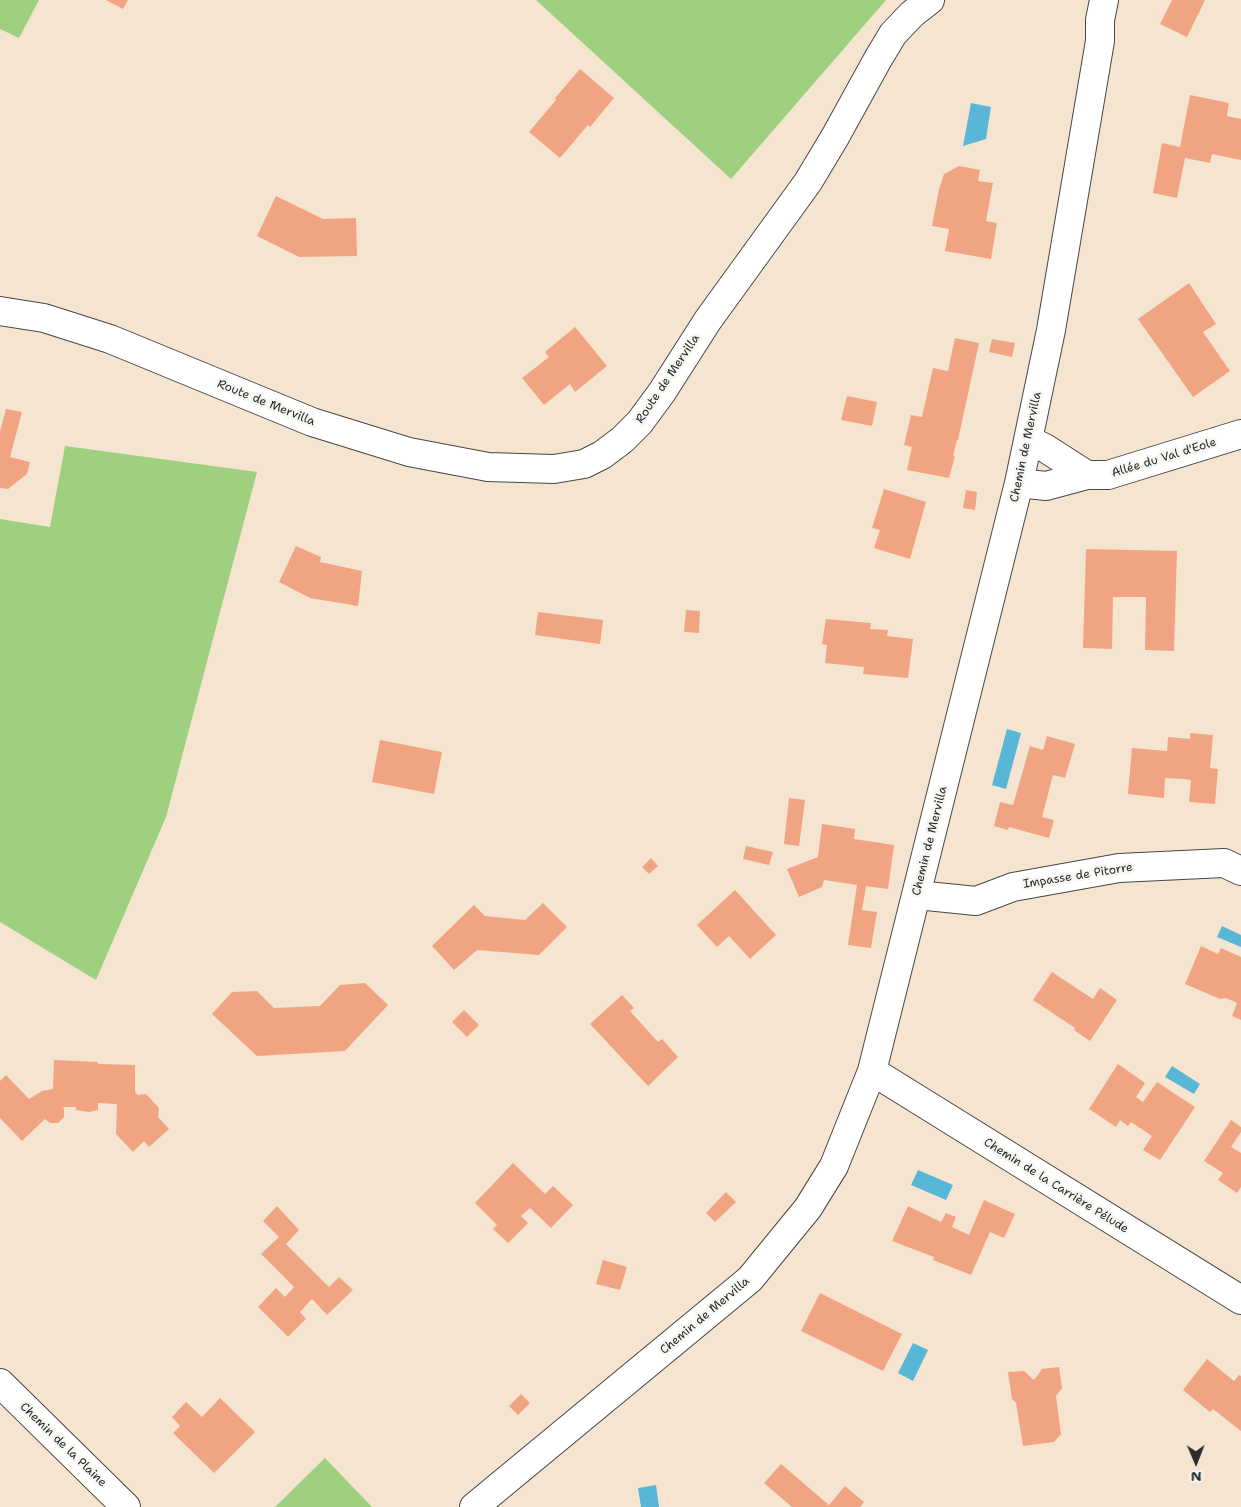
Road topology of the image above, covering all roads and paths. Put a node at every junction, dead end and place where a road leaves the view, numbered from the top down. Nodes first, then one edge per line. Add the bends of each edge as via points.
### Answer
1 (930, 0) edge
2 (1097, 7) edge
3 (0, 311) edge
4 (1241, 434) edge
5 (1028, 440) junction
6 (1087, 475) junction
7 (1019, 483) junction
8 (1241, 871) edge
9 (917, 895) junction
10 (872, 1072) junction
11 (1241, 1300) edge
12 (0, 1384) edge
13 (126, 1507) edge
14 (474, 1507) edge

1 - 3 street, Route de Mervilla via 893,34 808,182 708,320 640,422 602,455 584,464 554,469 488,467 409,452 312,422 110,339 44,318
2 - 5 street, Chemin de Mervilla via 1100,41 1051,330
4 - 6 street, Allée du Val d'Eole via 1108,476
5 - 6 street
5 - 7 street, Chemin de Mervilla
6 - 7 street, Allée du Val d'Eole via 1046,486
7 - 9 street, Chemin de Mervilla
8 - 9 street, Impasse de Pitorre via 1224,864 1119,868 1013,887 976,901
9 - 10 street, Chemin de Mervilla
10 - 11 street, Chemin de la Carrière Pélude
10 - 14 street, Chemin de Mervilla via 834,1166 808,1208 750,1279
12 - 13 street, Chemin de la Plaine

